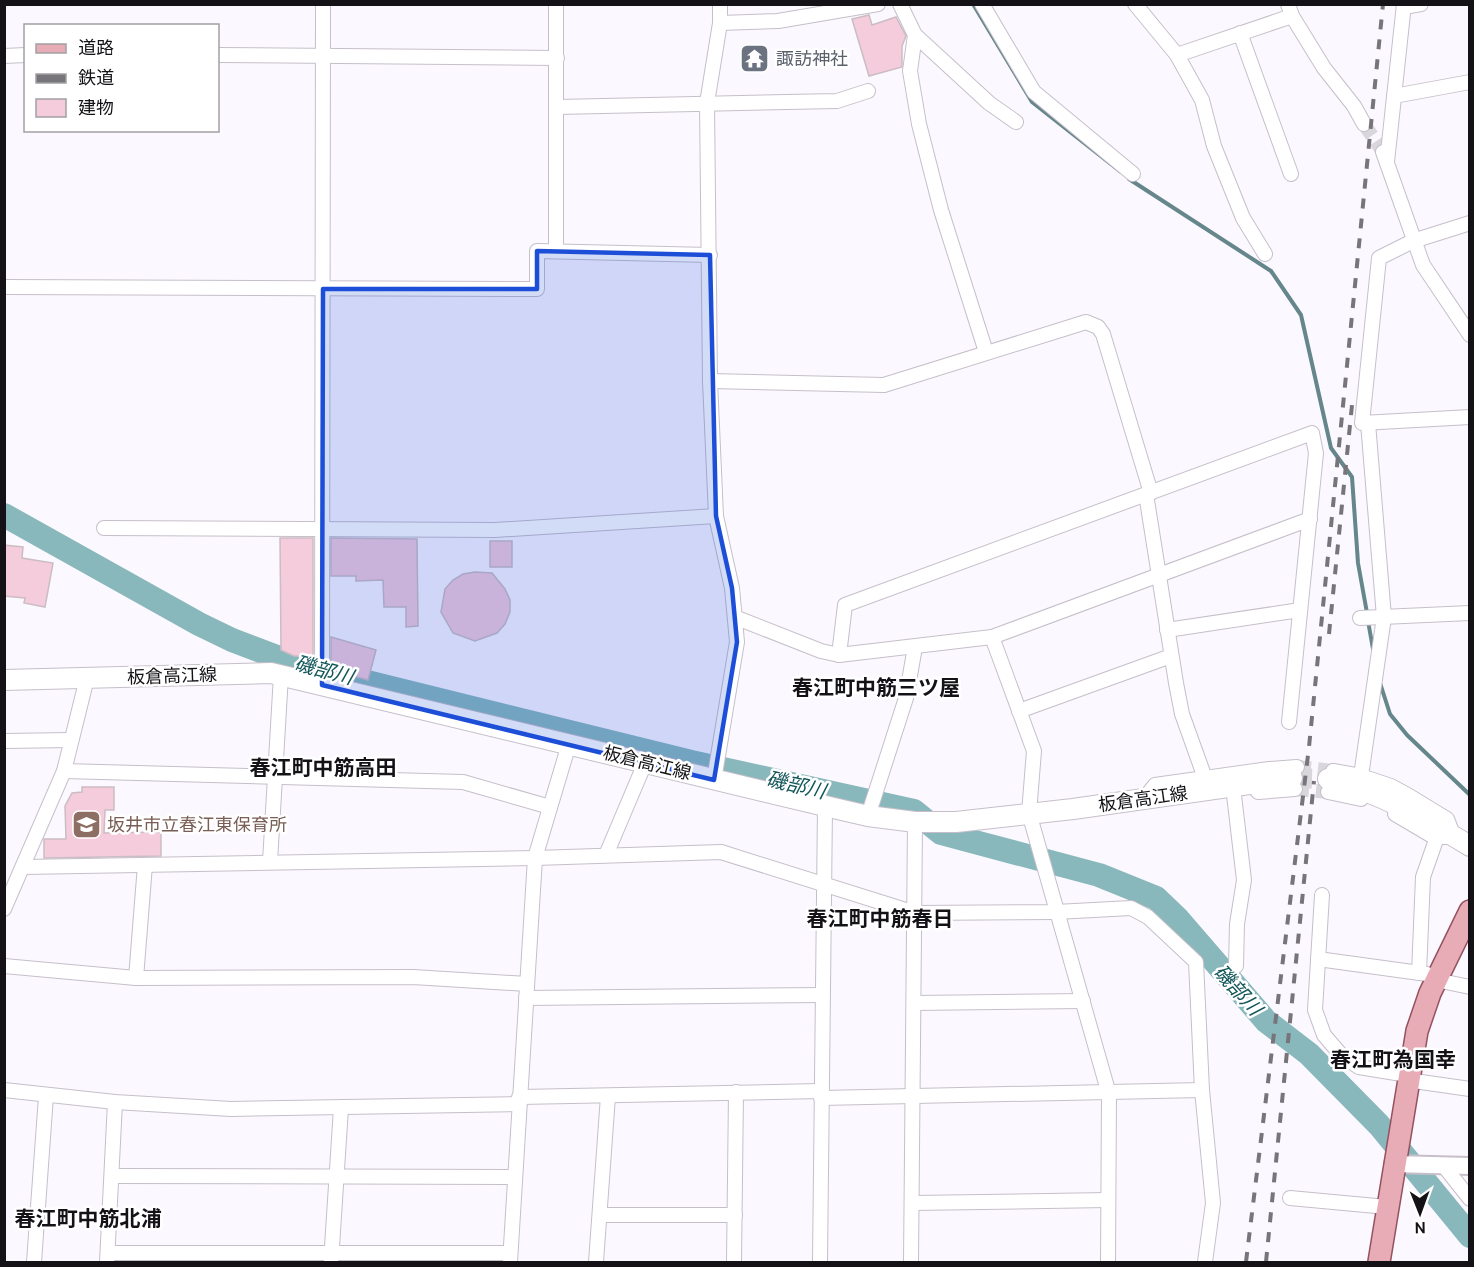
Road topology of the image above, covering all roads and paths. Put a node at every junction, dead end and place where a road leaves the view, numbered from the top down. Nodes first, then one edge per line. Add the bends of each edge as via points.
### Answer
1 (323, 4) edge
2 (556, 4) edge
3 (720, 4) edge
4 (878, 4) edge
5 (900, 4) edge
6 (982, 4) edge
7 (1135, 4) edge
8 (1421, 4) edge
9 (1404, 6) edge
10 (1290, 10) edge
11 (720, 23) junction
12 (1240, 33) junction
13 (915, 35) junction
14 (323, 54) junction
15 (219, 55) edge
16 (1178, 55) junction
17 (4, 56) edge
18 (24, 56) edge
19 (557, 58) junction
20 (1470, 82) edge
21 (868, 91) dead end
22 (1394, 96) junction
23 (707, 103) junction
24 (557, 108) junction
25 (1016, 122) dead end
26 (1364, 124) tunnel mouth
27 (1133, 174) dead end
28 (1291, 174) dead end
29 (1470, 223) edge
30 (1413, 241) junction
31 (556, 251) junction
32 (1265, 254) dead end
33 (710, 255) junction
34 (4, 287) edge
35 (323, 289) junction
36 (1470, 335) edge
37 (986, 352) junction
38 (710, 381) junction
39 (1470, 417) edge
40 (1368, 423) junction
41 (1149, 494) junction
42 (716, 516) junction
43 (1310, 519) junction
44 (104, 528) dead end
45 (323, 528) junction
46 (1157, 575) junction
47 (1300, 610) junction
48 (1470, 613) edge
49 (1384, 617) junction
50 (736, 618) junction
51 (1360, 618) dead end
52 (1167, 630) junction
53 (992, 637) junction
54 (915, 646) junction
55 (839, 655) junction
56 (1171, 656) junction
57 (281, 675) junction
58 (87, 678) junction
59 (4, 680) edge
60 (322, 685) junction
61 (1019, 711) junction
62 (1289, 722) dead end
63 (71, 740) junction
64 (4, 741) edge
65 (569, 744) junction
66 (645, 763) junction
67 (64, 771) junction
68 (274, 776) junction
69 (1361, 776) junction
70 (1205, 778) junction
71 (1295, 778) junction
72 (714, 780) junction
73 (1330, 781) joint
74 (1234, 795) junction
75 (1143, 799) junction
76 (550, 807) junction
77 (825, 807) junction
78 (1029, 813) junction
79 (868, 816) junction
80 (915, 822) junction
81 (1453, 840) edge
82 (606, 855) junction
83 (535, 858) junction
84 (270, 862) junction
85 (145, 865) junction
86 (23, 867) junction
87 (824, 884) junction
88 (1322, 895) dead end
89 (4, 909) edge
90 (1470, 911) edge
91 (1056, 912) junction
92 (915, 913) junction
93 (1318, 959) junction
94 (4, 966) edge
95 (1236, 966) dead end
96 (1431, 976) junction
97 (136, 978) junction
98 (1470, 987) edge
99 (526, 991) junction
100 (822, 995) junction
101 (1083, 1001) junction
102 (914, 1003) junction
103 (1407, 1078) junction
104 (1470, 1089) edge
105 (4, 1090) edge
106 (1202, 1090) junction
107 (736, 1092) junction
108 (821, 1094) junction
109 (1109, 1094) junction
110 (46, 1096) junction
111 (609, 1096) junction
112 (913, 1098) junction
113 (519, 1101) junction
114 (115, 1102) junction
115 (341, 1108) junction
116 (1441, 1165) junction
117 (1470, 1166) edge
118 (1392, 1173) junction
119 (112, 1176) junction
120 (337, 1176) junction
121 (515, 1177) junction
122 (1290, 1198) dead end
123 (1470, 1199) edge
124 (1108, 1200) junction
125 (912, 1203) junction
126 (1387, 1207) junction
127 (600, 1215) junction
128 (735, 1215) junction
129 (107, 1258) edge
130 (332, 1258) edge
131 (510, 1258) edge
132 (34, 1263) edge
133 (596, 1263) edge
134 (734, 1263) edge
135 (820, 1263) edge
136 (911, 1263) edge
137 (1108, 1263) edge
138 (1204, 1263) edge
139 (1379, 1263) edge

1 - 14 street
2 - 19 street
3 - 11 street
4 - 11 street via 778,21
5 - 13 street
6 - 27 street via 1034,92
7 - 16 street
8 - 9 street
9 - 22 street
10 - 12 street
10 - 26 street via 1324,68
11 - 23 street
12 - 16 street
12 - 28 street
13 - 25 street via 989,103
13 - 37 street via 910,70 919,124 941,210
14 - 15 street
14 - 19 street
14 - 35 street
16 - 32 street via 1202,100 1214,146 1243,218
17 - 18 street
19 - 24 street
20 - 22 street
21 - 23 street via 837,101
22 - 30 street via 1385,158
23 - 24 street
23 - 33 street
24 - 31 street
29 - 30 street
30 - 36 street via 1423,265
30 - 40 street via 1379,258 1362,423
31 - 33 street
31 - 35 street via 537,251 537,289
33 - 38 street
34 - 35 street
35 - 45 street
37 - 38 street via 885,385
37 - 41 street via 1086,322 1098,327
38 - 42 street
39 - 40 street
40 - 49 street
41 - 43 street via 1312,433 1316,453
41 - 46 street
41 - 55 street via 845,605
42 - 45 street via 495,530
42 - 50 street
43 - 46 street
43 - 47 street
44 - 45 street
45 - 60 street
46 - 52 street
46 - 53 street
47 - 52 street
47 - 62 street
48 - 49 street
49 - 51 street
49 - 69 street
50 - 55 street
50 - 72 street via 734,666
52 - 56 street
53 - 54 street
53 - 61 street
54 - 55 street
54 - 79 street via 903,707
56 - 61 street
56 - 70 street via 1182,714
57 - 58 main road, 板倉高江線
57 - 60 main road, 板倉高江線
57 - 68 street
58 - 59 main road, 板倉高江線
58 - 63 street
60 - 65 main road, 板倉高江線
61 - 78 street via 1034,751
63 - 64 street
63 - 67 street
65 - 66 main road, 板倉高江線
65 - 76 street
66 - 72 main road, 板倉高江線
66 - 82 street
67 - 68 street
67 - 86 street
68 - 76 street via 463,782
68 - 84 street
69 - 73 street
69 - 81 street via 1391,786 1447,819
70 - 71 street via 1269,769
70 - 75 street via 1155,785
71 - 74 street
71 - 75 main road, 板倉高江線
72 - 77 main road, 板倉高江線
73 - 81 main road via 1386,798
74 - 75 street via 1153,806
74 - 95 street via 1244,880
75 - 78 main road, 板倉高江線
76 - 83 street
77 - 79 main road, 板倉高江線
77 - 87 street
78 - 80 main road, 板倉高江線 via 956,822
78 - 91 street
79 - 80 main road, 板倉高江線
80 - 92 street
81 - 96 street via 1424,877
82 - 83 street
82 - 87 street via 721,852
83 - 84 street
83 - 99 street
84 - 85 street
85 - 86 street
85 - 97 street
86 - 89 street
87 - 92 street
87 - 100 street
88 - 93 street
90 - 96 main road
91 - 92 street
91 - 101 street
91 - 106 street via 1131,908 1148,917 1196,962
92 - 102 street
93 - 96 street
93 - 103 street via 1315,1010 1324,1035 1359,1068
94 - 97 street
96 - 98 street
96 - 103 main road
97 - 99 street via 413,977
99 - 100 street
99 - 113 street
100 - 108 street
101 - 102 street
101 - 109 street
102 - 112 street
103 - 104 street
103 - 118 main road
105 - 110 street
106 - 109 street
106 - 138 street via 1213,1203
107 - 108 street
107 - 111 street
107 - 128 street
108 - 112 street
108 - 135 street
109 - 112 street
109 - 124 street
110 - 114 street
110 - 132 street
111 - 113 street
111 - 127 street
112 - 125 street
113 - 115 street
113 - 121 street
114 - 115 street via 231,1109
114 - 119 street
115 - 120 street
116 - 117 street
116 - 118 street
116 - 123 street
118 - 126 main road
119 - 120 street
119 - 129 street
120 - 121 street
120 - 130 street
121 - 131 street
122 - 126 street
124 - 125 street
124 - 137 street
125 - 136 street
126 - 139 main road
127 - 128 street
127 - 133 street
128 - 134 street
129 - 130 street
130 - 131 street

